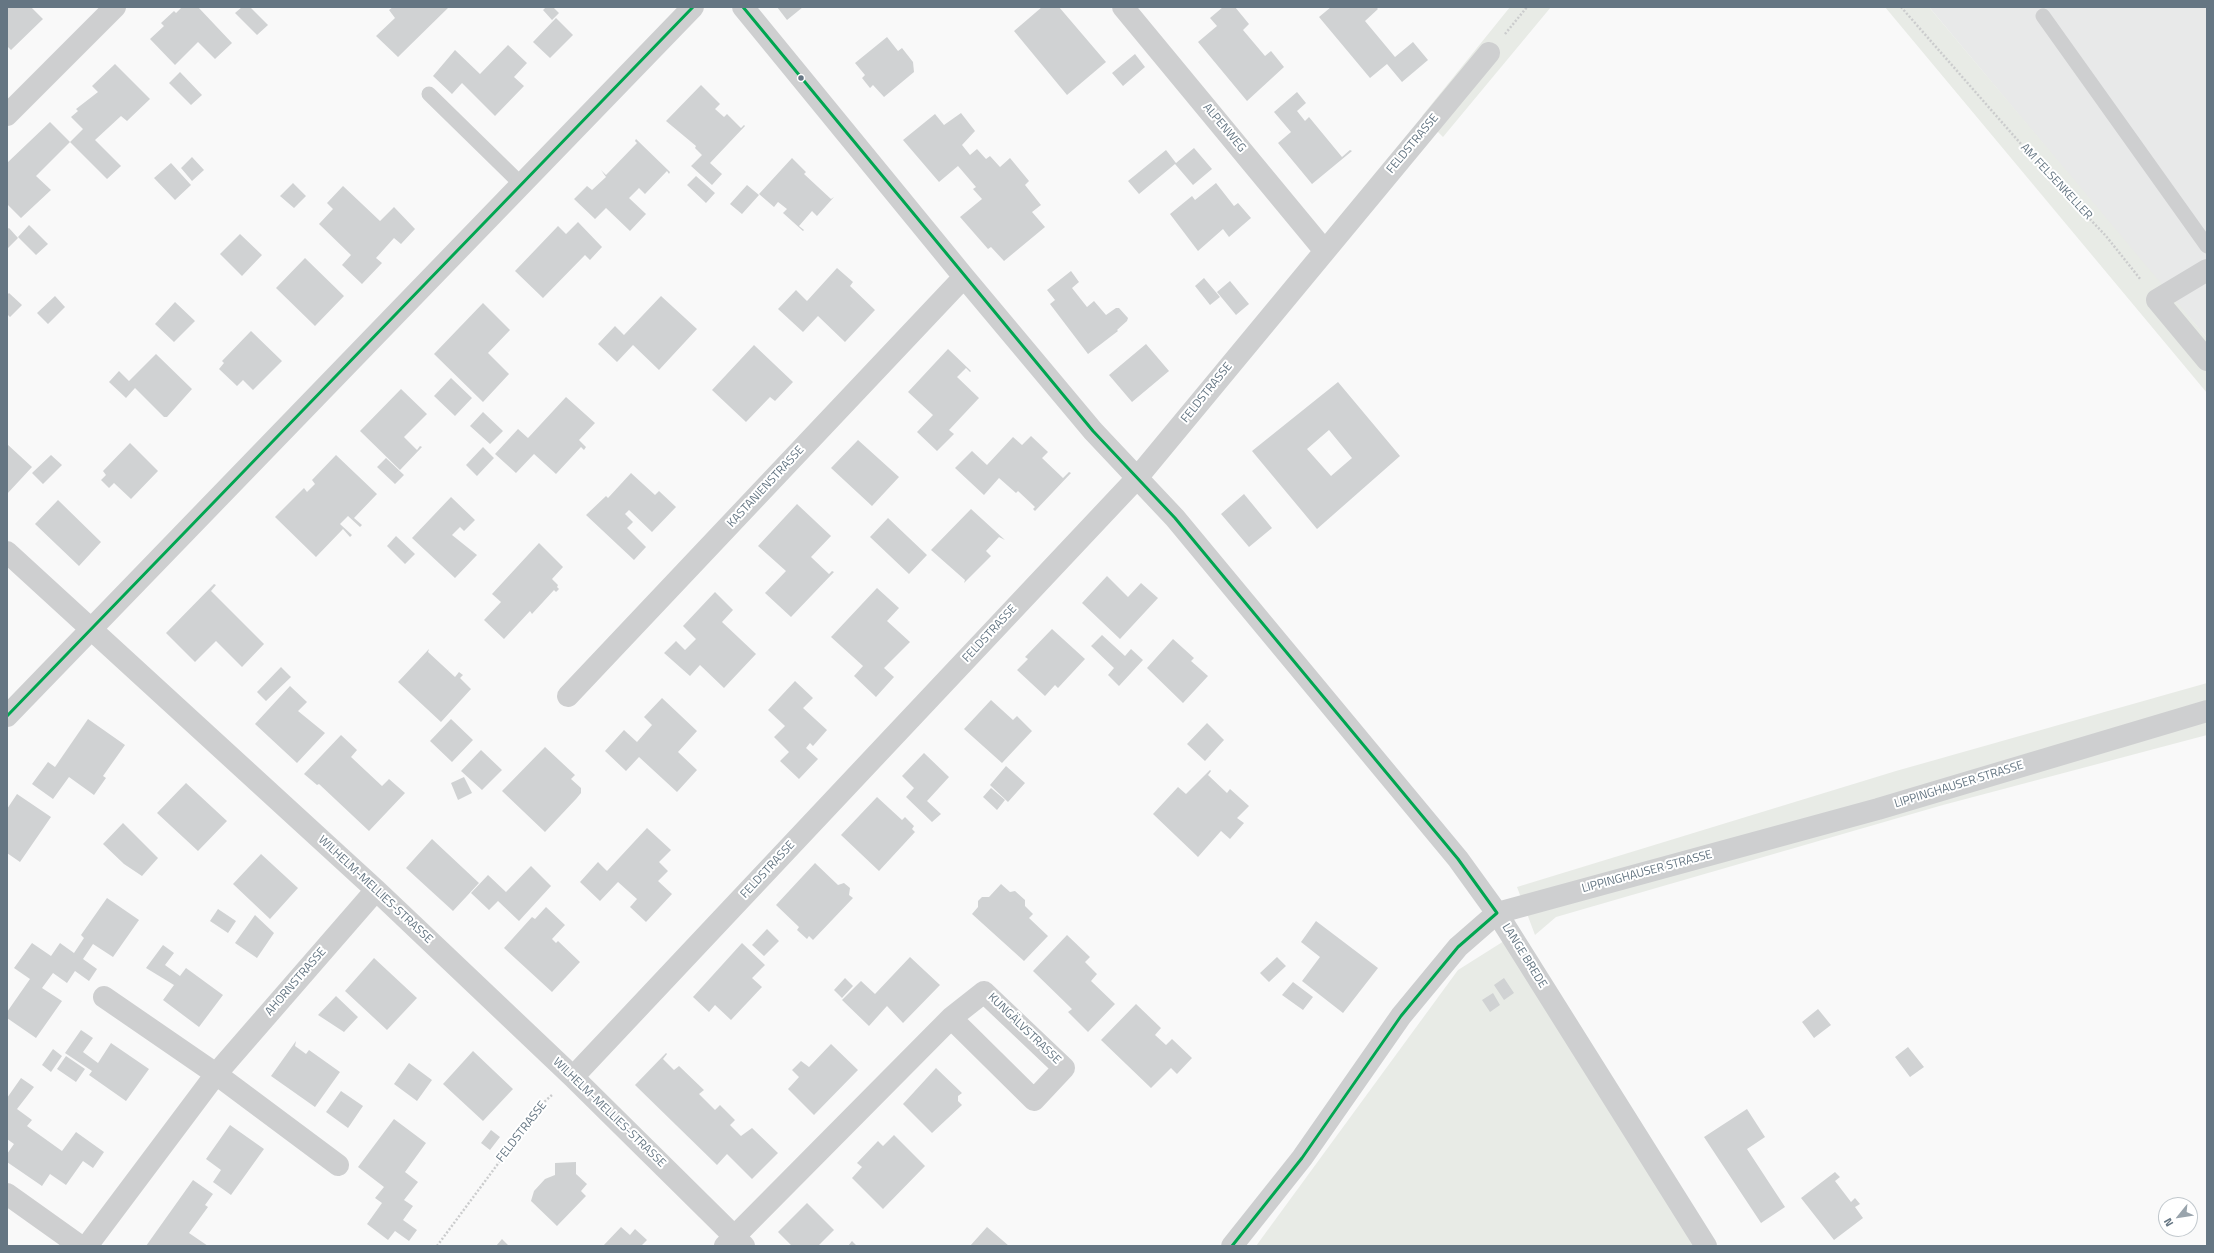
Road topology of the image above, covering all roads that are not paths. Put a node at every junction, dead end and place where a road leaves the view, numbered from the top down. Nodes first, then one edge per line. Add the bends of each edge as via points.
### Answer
1 (115, 7) edge
2 (692, 7) edge
3 (743, 7) edge
4 (1123, 7) edge
5 (2043, 16) dead end
6 (1489, 53) road end
7 (429, 94) dead end
8 (7, 115) edge
9 (522, 185) junction
10 (2207, 246) edge
11 (1324, 250) junction
12 (2207, 270) edge
13 (964, 277) junction
14 (2207, 360) edge
15 (1137, 478) junction
16 (7, 552) edge
17 (92, 630) junction
18 (568, 696) dead end
19 (2207, 711) edge
20 (7, 716) edge
21 (376, 890) junction
22 (1497, 913) junction
23 (104, 997) dead end
24 (951, 1018) junction
25 (216, 1074) junction
26 (573, 1077) junction
27 (338, 1165) dead end
28 (7, 1194) edge
29 (735, 1243) edge
30 (80, 1246) edge
31 (87, 1246) edge
32 (1232, 1246) edge
33 (1706, 1246) edge

1 - 8 street
2 - 9 street
3 - 13 street, LANGE BREDE
4 - 11 street, ALPENWEG
5 - 10 lane
6 - 11 street, FELDSTRASSE
7 - 9 lane
9 - 17 street
11 - 15 street, FELDSTRASSE
12 - 14 street via 2157,300
13 - 15 street, LANGE BREDE via 1094,432
13 - 18 street, KASTANIENSTRASSE
15 - 22 street, LANGE BREDE via 1175,518 1458,859
15 - 26 street, FELDSTRASSE
16 - 17 street, WILHELM-MELLIES-STRASSE
17 - 20 street
17 - 21 street, WILHELM-MELLIES-STRASSE
19 - 22 street, LIPPINGHAUSER STRASSE via 1878,810
21 - 25 street, AHORNSTRASSE
21 - 26 street, WILHELM-MELLIES-STRASSE
22 - 32 street, LIPPINGHAUSER STRASSE via 1458,947 1401,1016 1302,1158
22 - 33 street, LANGE BREDE
23 - 25 street
24 - 24 street, KUNGÄLVSTRASSE via 984,992 1064,1068 1034,1100
24 - 29 street, KUNGÄLVSTRASSE
25 - 27 street
25 - 31 street, AHORNSTRASSE
26 - 29 street, WILHELM-MELLIES-STRASSE
28 - 30 street

